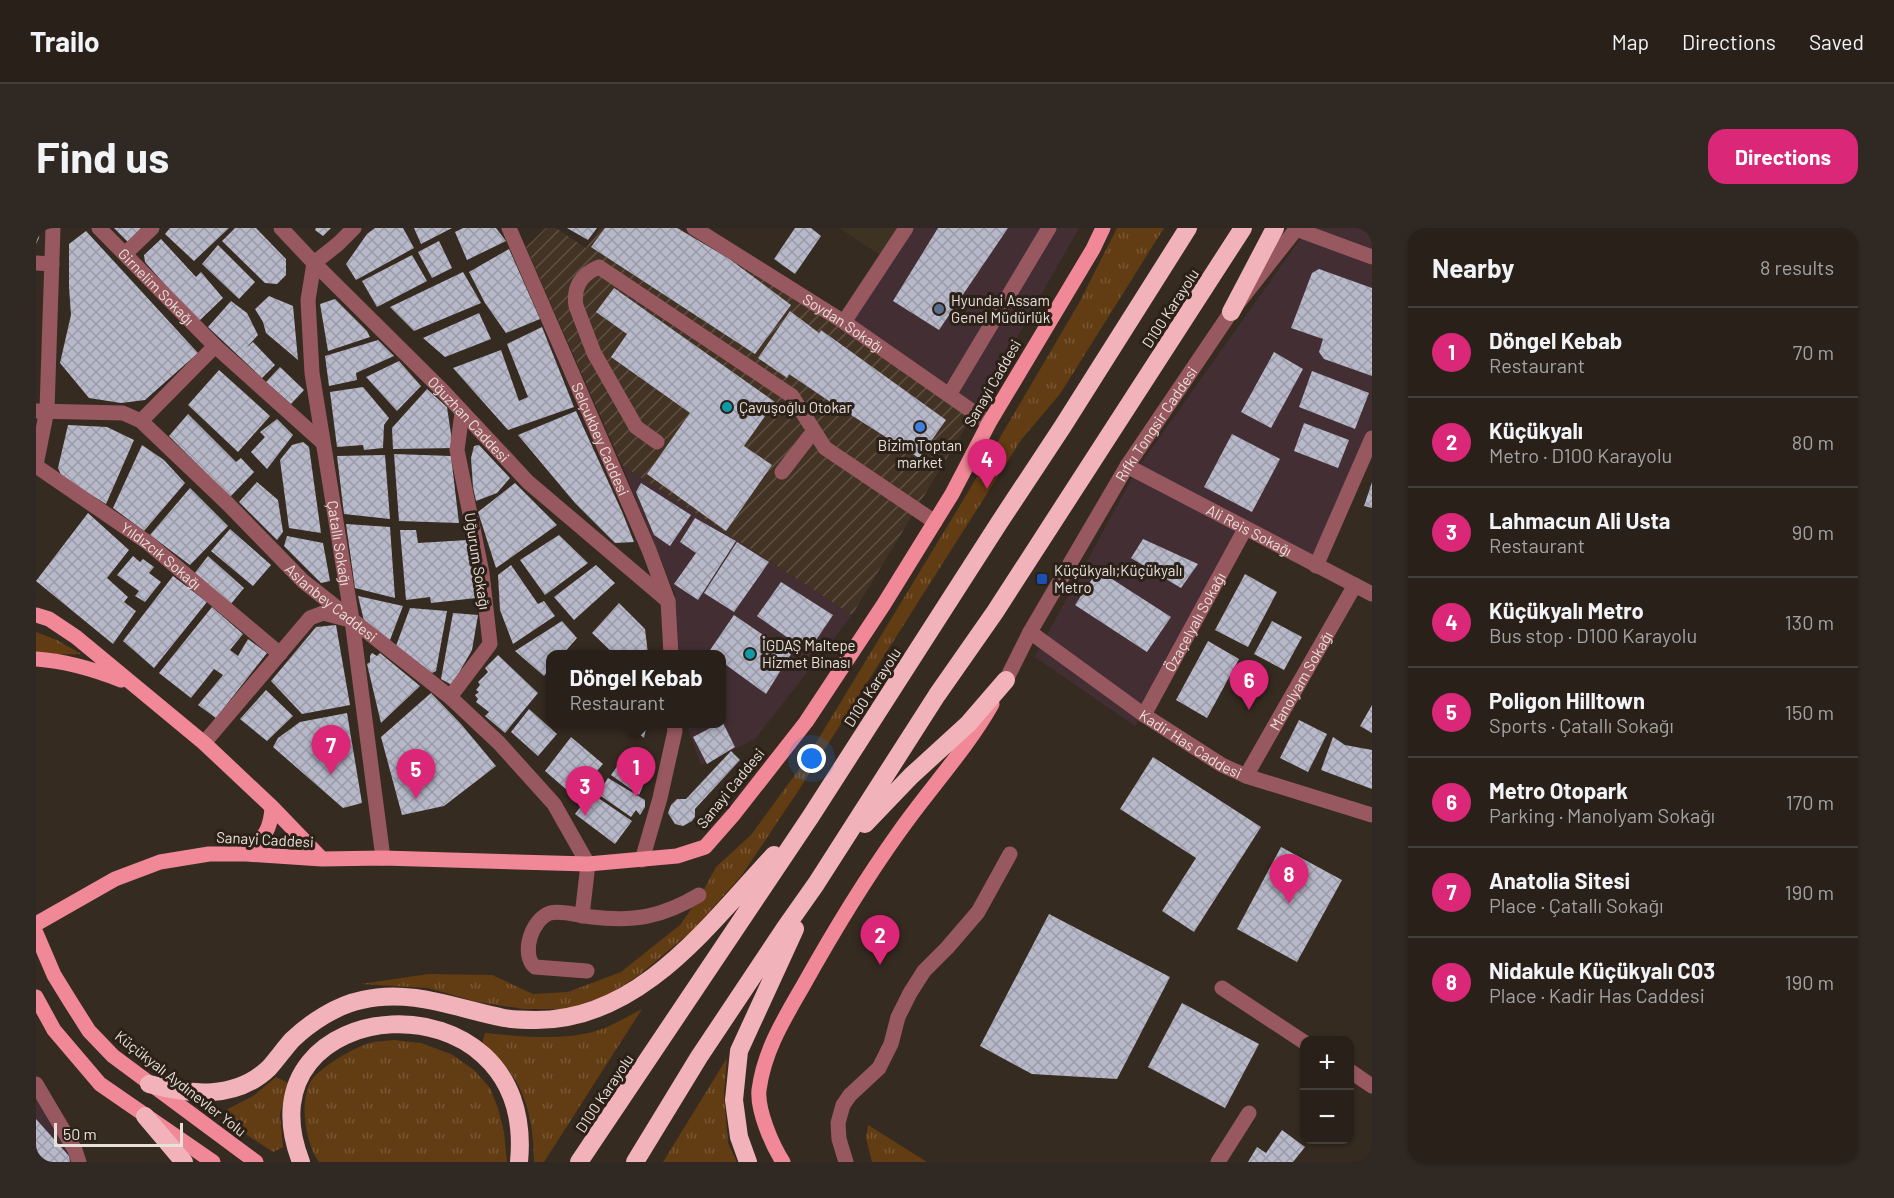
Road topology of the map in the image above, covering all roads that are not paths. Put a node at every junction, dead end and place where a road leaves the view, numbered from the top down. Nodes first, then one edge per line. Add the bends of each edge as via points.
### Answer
1 (53, 228) edge
2 (99, 228) edge
3 (152, 228) edge
4 (281, 228) edge
5 (354, 228) edge
6 (509, 228) edge
7 (694, 228) edge
8 (906, 228) edge
9 (1049, 228) edge
10 (1103, 228) edge
11 (1188, 228) edge
12 (1243, 228) edge
13 (1275, 228) edge
14 (1297, 228) edge
15 (125, 254) junction
16 (1372, 257) edge
17 (36, 263) edge
18 (314, 263) junction
19 (52, 264) junction
20 (1231, 312) junction
21 (844, 322) junction
22 (215, 346) junction
23 (949, 395) junction
24 (42, 410) edge
25 (462, 413) junction
26 (141, 421) junction
27 (989, 423) junction
28 (816, 434) junction
29 (1372, 438) edge
30 (322, 442) junction
31 (657, 442) dead end
32 (36, 466) edge
33 (1127, 466) junction
34 (782, 472) dead end
35 (935, 522) junction
36 (1245, 529) junction
37 (1316, 566) junction
38 (1355, 585) junction
39 (1372, 594) edge
40 (668, 601) junction
41 (36, 615) edge
42 (352, 620) junction
43 (1030, 632) junction
44 (670, 650) edge
45 (280, 654) junction
46 (36, 659) edge
47 (1006, 680) junction
48 (132, 685) junction
49 (450, 697) junction
50 (1144, 715) junction
51 (675, 728) edge
52 (204, 743) junction
53 (1246, 776) junction
54 (272, 807) junction
55 (1372, 815) edge
56 (811, 816) junction
57 (838, 851) junction
58 (246, 854) junction
59 (1010, 854) dead end
60 (383, 858) junction
61 (322, 859) junction
62 (642, 860) junction
63 (588, 864) junction
64 (816, 884) junction
65 (699, 895) dead end
66 (582, 916) junction
67 (36, 924) edge
68 (36, 933) edge
69 (587, 971) dead end
70 (1222, 988) dead end
71 (36, 997) edge
72 (1300, 1039) edge
73 (1354, 1074) edge
74 (36, 1084) edge
75 (149, 1084) junction
76 (1372, 1086) edge
77 (1249, 1113) dead end
78 (145, 1116) junction
79 (79, 1162) edge
80 (184, 1162) edge
81 (213, 1162) edge
82 (256, 1162) edge
83 (301, 1162) edge
84 (519, 1162) edge
85 (579, 1162) edge
86 (635, 1162) edge
87 (748, 1162) edge
88 (783, 1162) edge
89 (846, 1162) edge
90 (1218, 1162) edge

1 - 19 street
2 - 15 street, Girnelim Sokağı
3 - 15 street
4 - 18 street, Oğuzhan Caddesi
5 - 18 street
6 - 40 street, Selçukbey Caddesi
7 - 21 street, Soydan Sokağı
8 - 21 street
9 - 23 street
10 - 27 main road, Sanayi Caddesi
11 - 56 highway, D100 Karayolu
12 - 57 highway, D100 Karayolu
13 - 20 highway
14 - 16 street
14 - 20 street, Rıfkı Tongsir Caddesi
15 - 22 street, Girnelim Sokağı
17 - 19 street
18 - 25 street, Oğuzhan Caddesi
18 - 30 street, Çatallı Sokağı via 308,300 312,373
19 - 24 street
20 - 33 street, Rıfkı Tongsir Caddesi
21 - 23 street, Soydan Sokağı
22 - 26 street
22 - 30 street, Girnelim Sokağı
23 - 27 street, Soydan Sokağı
24 - 26 street, Aslanbey Caddesi via 123,413
24 - 32 street
25 - 40 street, Oğuzhan Caddesi via 528,482
25 - 49 street, Uğurum Sokağı via 457,450 482,573 490,644
26 - 42 street, Aslanbey Caddesi via 303,580
27 - 35 main road, Sanayi Caddesi
28 - 31 street via 792,396 599,267 579,283 576,306 594,353 636,427
28 - 34 street via 809,437
28 - 35 street via 825,448
29 - 37 street
30 - 42 street, Çatallı Sokağı
32 - 45 street, Yıldızcık Sokağı via 147,542
33 - 36 street, Ali Reis Sokağı
33 - 43 street, Rıfkı Tongsir Caddesi
35 - 62 main road, Sanayi Caddesi via 806,722 734,814 705,847 677,856
36 - 37 street, Ali Reis Sokağı
36 - 50 street, Özaçelyalı Sokağı
37 - 38 street, Ali Reis Sokağı
38 - 39 street, Ali Reis Sokağı
38 - 53 street, Manolyam Sokağı
40 - 44 street, Selçukbey Caddesi
41 - 48 main road via 76,637
42 - 45 street via 323,613 310,618
42 - 49 street, Aslanbey Caddesi
42 - 60 street, Çatallı Sokağı
43 - 47 street, Rıfkı Tongsir Caddesi
43 - 50 street, Kadir Has Caddesi
45 - 52 street
46 - 48 main road via 92,669
47 - 57 highway via 968,724
47 - 88 main road via 976,731 898,834 819,957 773,1038 759,1092 763,1118
48 - 52 main road
49 - 63 street, Aslanbey Caddesi via 499,743 554,804
50 - 53 street, Kadir Has Caddesi
51 - 62 street
52 - 54 main road
53 - 55 street, Kadir Has Caddesi
54 - 58 main road via 271,822 262,839
54 - 61 main road
56 - 75 highway via 692,942 658,973 603,1007 575,1017 510,1019 432,999 399,996 361,1000 322,1016 293,1040 268,1069 245,1085 200,1094
56 - 85 highway, D100 Karayolu
57 - 64 highway, D100 Karayolu
58 - 61 main road, Sanayi Caddesi
58 - 67 main road, Sanayi Caddesi via 209,854 160,862 115,879
59 - 89 street via 978,912 924,971 898,1017 879,1068 843,1105 838,1123
60 - 61 main road, Sanayi Caddesi
60 - 63 main road, Sanayi Caddesi
62 - 63 main road, Sanayi Caddesi
63 - 66 street
64 - 86 highway, D100 Karayolu via 699,1057
64 - 87 highway via 739,1051 734,1100 739,1137
65 - 66 street via 651,916 619,920
66 - 69 street via 554,913 542,917 534,928 528,957 535,967
68 - 75 main road, Küçükyalı Aydınevler Yolu via 54,975 89,1031
70 - 72 street
71 - 78 main road via 54,1030 100,1084
73 - 76 street
74 - 79 street
75 - 82 main road, Küçükyalı Aydınevler Yolu
77 - 90 street
78 - 80 highway
78 - 81 main road
83 - 84 highway via 291,1116 295,1087 304,1068 324,1048 352,1033 382,1024 430,1026 478,1050 498,1071 512,1097 518,1118

